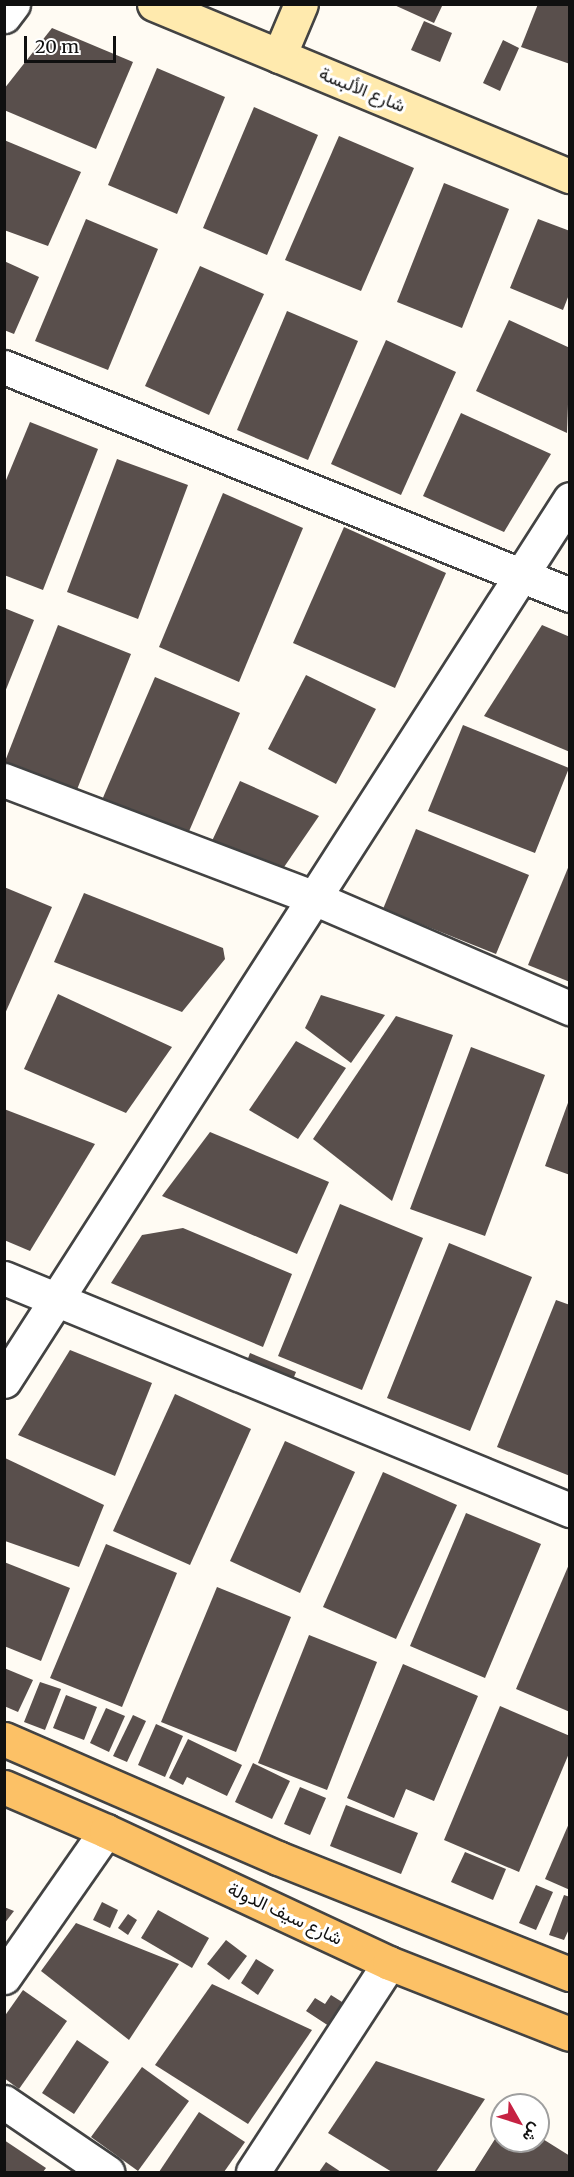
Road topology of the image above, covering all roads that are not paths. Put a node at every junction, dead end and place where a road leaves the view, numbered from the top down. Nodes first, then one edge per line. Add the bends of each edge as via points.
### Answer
1 (13, 4) edge
2 (154, 4) edge
3 (301, 4) edge
4 (4, 16) edge
5 (279, 56) junction
6 (570, 176) edge
7 (4, 367) edge
8 (570, 499) edge
9 (521, 575) junction
10 (570, 595) edge
11 (4, 780) edge
12 (314, 898) junction
13 (570, 1008) edge
14 (4, 1278) edge
15 (57, 1299) junction
16 (4, 1381) edge
17 (570, 1510) edge
18 (4, 1739) edge
19 (4, 1787) edge
20 (106, 1831) junction
21 (389, 1963) junction
22 (570, 1974) edge
23 (4, 1977) edge
24 (570, 2034) edge
25 (4, 2102) edge
26 (107, 2172) edge
27 (253, 2172) edge

1 - 4 street
2 - 5 main road, شارع الألبسة
3 - 5 main road
5 - 6 main road, شارع الألبسة
7 - 9 street
8 - 9 street
9 - 10 street
9 - 12 street
11 - 12 street
12 - 13 street
12 - 15 street
14 - 15 street
15 - 16 street
15 - 17 street
18 - 22 main road via 278,1858
19 - 20 main road, شارع سيف الدولة
20 - 21 main road, شارع سيف الدولة
20 - 23 street
21 - 24 main road, شارع سيف الدولة
21 - 27 street
25 - 26 street

